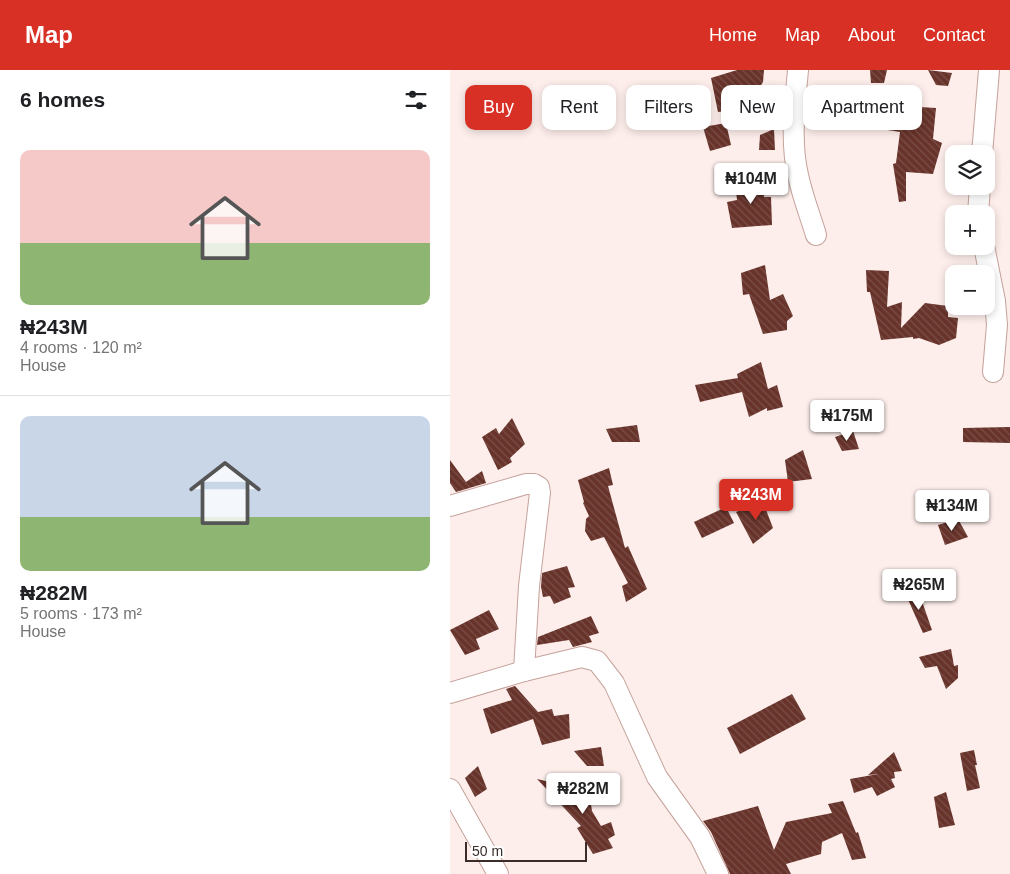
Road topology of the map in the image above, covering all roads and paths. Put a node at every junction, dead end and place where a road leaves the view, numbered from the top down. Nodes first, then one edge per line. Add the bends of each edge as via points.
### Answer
1 (798, 70) edge
2 (989, 70) edge
3 (983, 145) edge
4 (816, 235) dead end
5 (986, 255) edge
6 (993, 372) dead end
7 (450, 506) edge
8 (524, 671) junction
9 (450, 693) edge
10 (450, 789) edge
11 (498, 874) edge
12 (718, 874) edge

1 - 4 street via 795,151 798,174
2 - 3 street
5 - 6 street via 997,325
7 - 8 street via 526,484 539,487
8 - 9 street
8 - 12 street via 582,657 592,658 604,668 657,777 700,837
10 - 11 street

